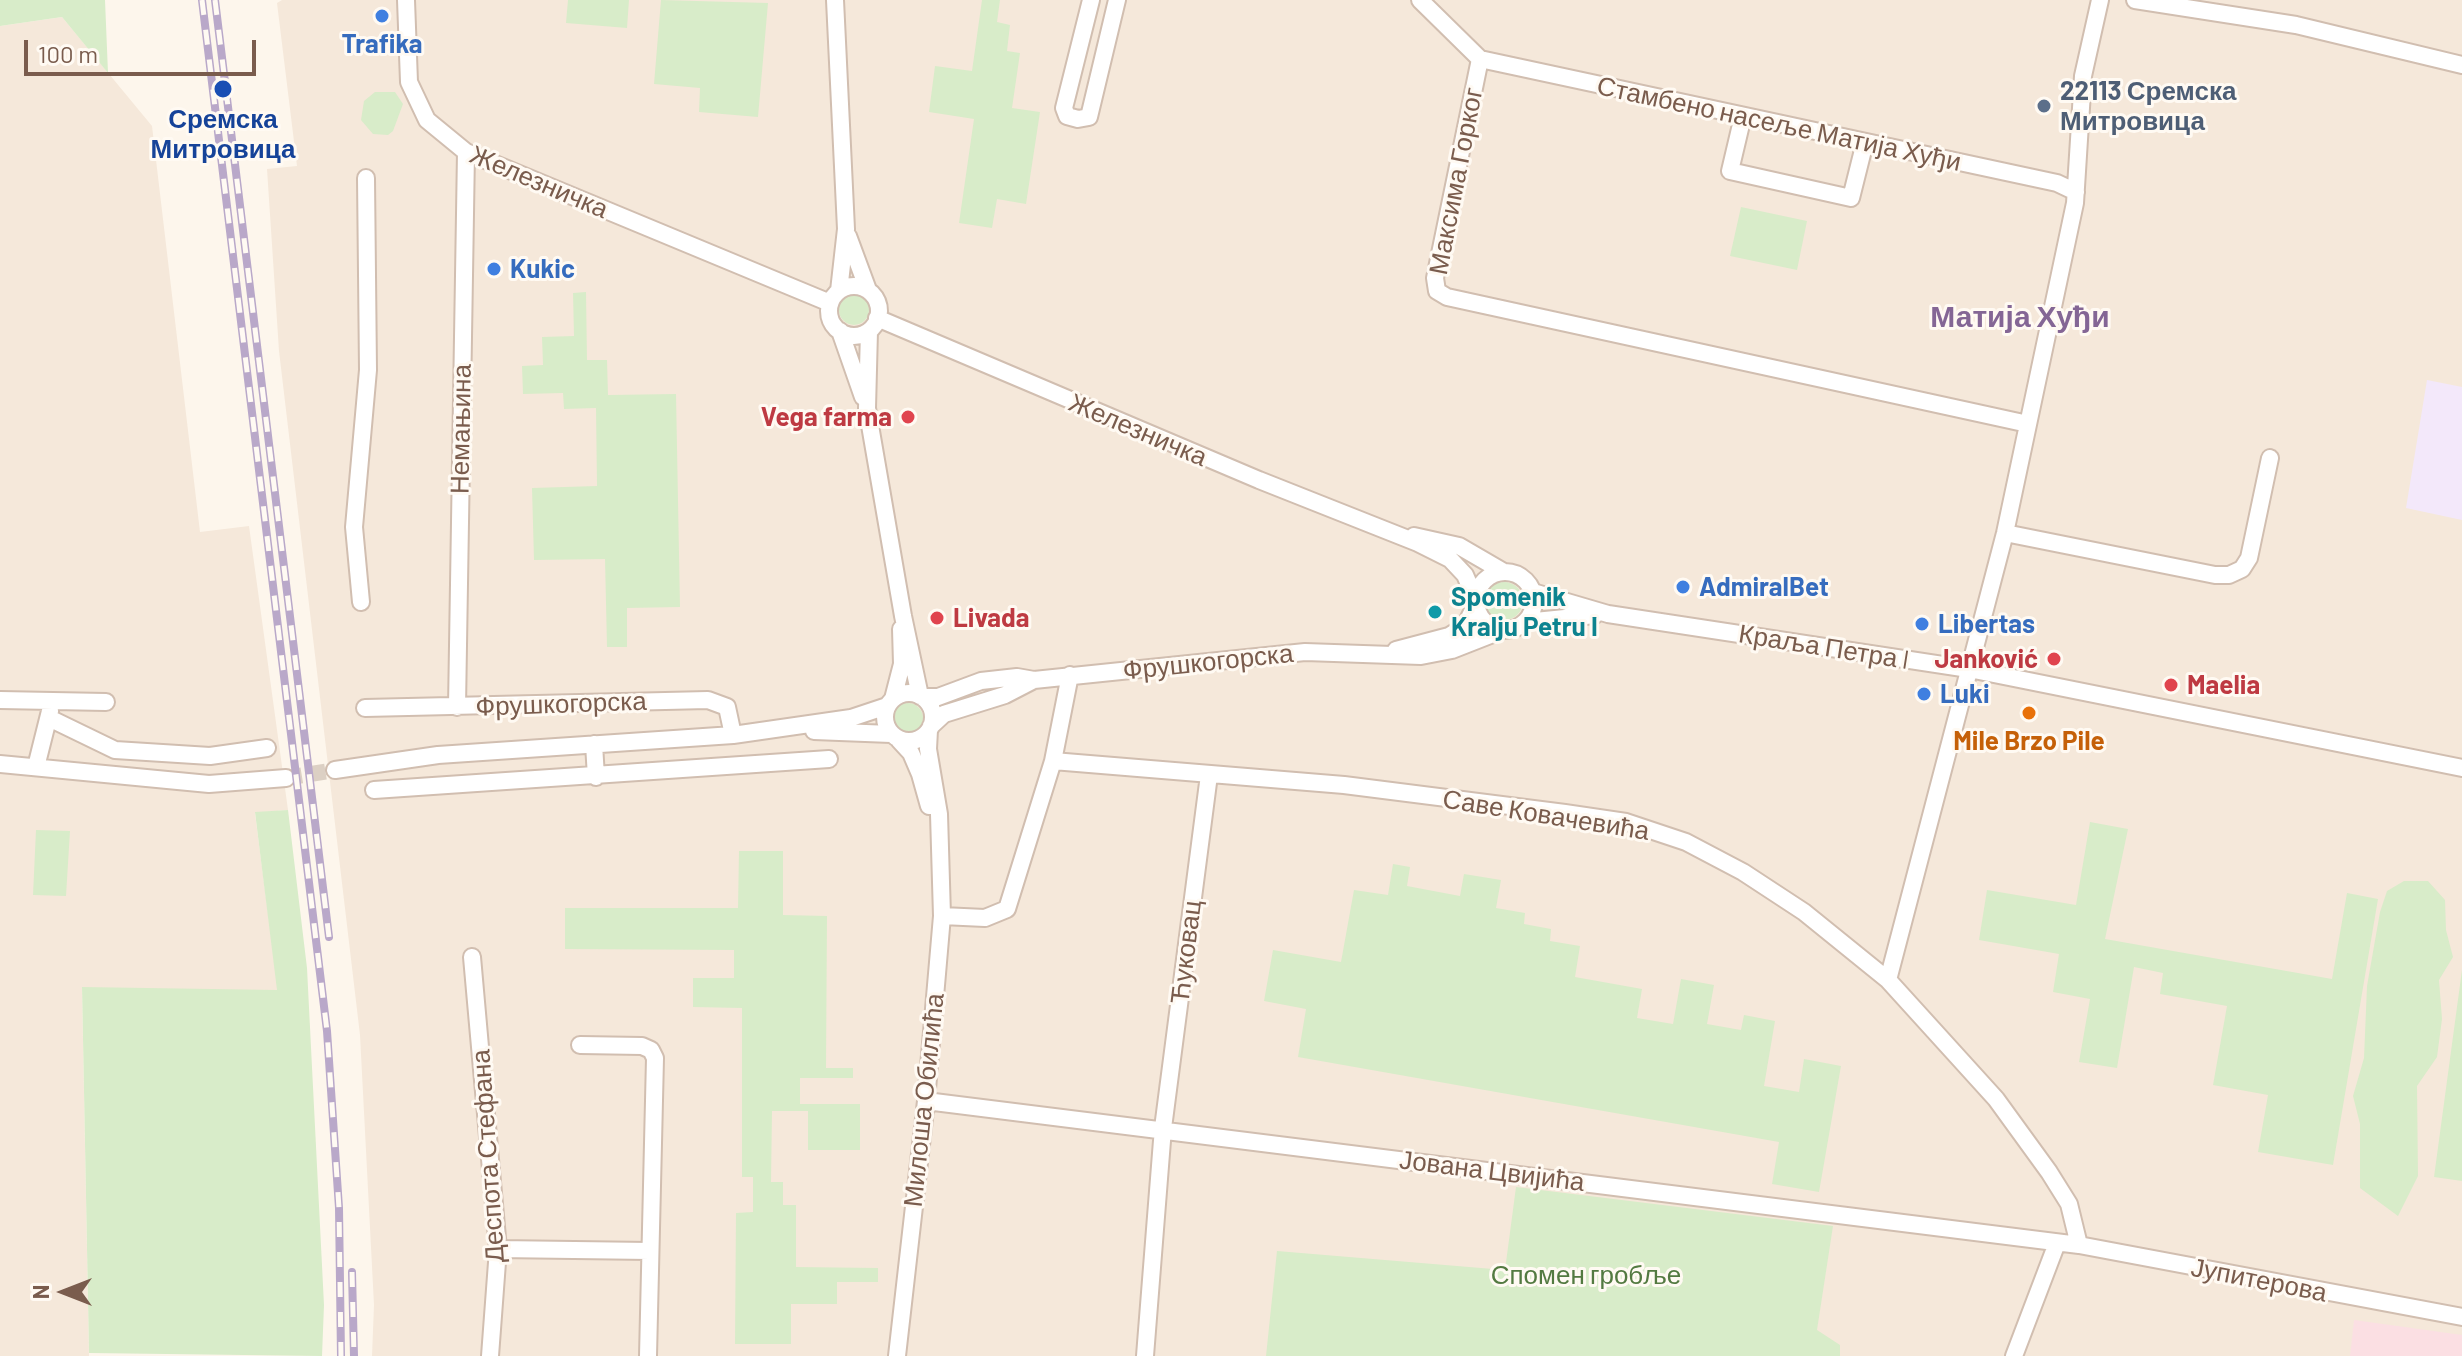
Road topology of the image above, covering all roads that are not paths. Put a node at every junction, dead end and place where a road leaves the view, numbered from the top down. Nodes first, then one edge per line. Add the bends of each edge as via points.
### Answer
1 (406, 0) edge
2 (835, 0) edge
3 (1091, 0) edge
4 (1117, 0) edge
5 (1420, 0) edge
6 (2100, 0) edge
7 (2135, 0) edge
8 (1480, 59) junction
9 (2462, 65) edge
10 (1743, 116) junction
11 (1865, 142) junction
12 (466, 152) junction
13 (366, 178) dead end
14 (2076, 192) junction
15 (846, 229) junction
16 (868, 290) junction
17 (835, 297) junction
18 (873, 324) junction
19 (840, 331) junction
20 (867, 408) junction
21 (2028, 424) junction
22 (2270, 458) dead end
23 (2005, 533) junction
24 (1401, 535) junction
25 (1502, 571) junction
26 (1533, 592) junction
27 (361, 602) dead end
28 (1475, 602) junction
29 (1608, 614) junction
30 (903, 616) junction
31 (1525, 622) junction
32 (1503, 630) junction
33 (1383, 653) junction
34 (1969, 669) junction
35 (1070, 675) junction
36 (1034, 680) junction
37 (921, 697) junction
38 (0, 700) edge
39 (106, 702) dead end
40 (890, 703) junction
41 (457, 707) junction
42 (365, 708) dead end
43 (50, 710) junction
44 (930, 728) junction
45 (776, 729) junction
46 (733, 735) junction
47 (895, 737) junction
48 (594, 744) junction
49 (267, 748) dead end
50 (829, 759) dead end
51 (1053, 761) junction
52 (0, 764) edge
53 (36, 767) junction
54 (2462, 768) edge
55 (335, 770) tunnel mouth
56 (1209, 775) junction
57 (596, 777) junction
58 (286, 778) tunnel mouth
59 (374, 790) dead end
60 (938, 843) junction
61 (942, 916) junction
62 (472, 957) dead end
63 (1888, 980) junction
64 (580, 1045) dead end
65 (926, 1101) junction
66 (1163, 1128) junction
67 (2057, 1243) junction
68 (2079, 1245) junction
69 (498, 1249) junction
70 (650, 1251) junction
71 (2462, 1317) edge
72 (490, 1356) edge
73 (648, 1356) edge
74 (897, 1356) edge
75 (1145, 1356) edge
76 (2014, 1356) edge

1 - 12 street, Железничка via 409,82 427,120
2 - 15 street
3 - 4 street via 1064,108 1067,116 1078,119 1089,117
5 - 8 street, Максима Горког
6 - 14 street via 2083,76
7 - 9 street via 2296,25
8 - 10 street, Стамбено насеље Матија Хуђи
8 - 21 street, Максима Горког via 1435,278 1437,291
10 - 11 street, Стамбено насеље Матија Хуђи
10 - 11 street via 1730,171 1851,198
11 - 14 street, Стамбено насеље Матија Хуђи via 2057,183
12 - 17 street, Железничка
12 - 41 street, Немањина
13 - 27 street via 368,370 354,527
14 - 21 street
15 - 16 street
15 - 17 street
16 - 17 street via 854,286
16 - 18 street via 877,303
17 - 19 street via 831,318
18 - 19 street via 854,335
18 - 20 street
18 - 24 street, Железничка
19 - 20 street
20 - 30 street
21 - 23 street
22 - 23 street via 2249,558 2229,575
23 - 34 street
24 - 25 street, Железничка via 1459,546
24 - 28 street, Железничка via 1450,559 1465,575
25 - 26 street via 1517,574
25 - 28 street via 1487,577
26 - 29 street, Краља Петра I
26 - 31 street via 1533,608
28 - 32 street via 1482,620
28 - 33 street, Фрушкогорска via 1465,626 1449,636
29 - 31 street, Краља Петра I
29 - 34 street, Краља Петра I
30 - 37 street
30 - 40 street via 902,664
31 - 32 street
32 - 33 street, Фрушкогорска via 1436,654
33 - 35 street, Фрушкогорска via 1305,652
34 - 54 street, Краља Петра I
34 - 63 street
35 - 36 street, Фрушкогорска
35 - 51 street
36 - 37 street, Фрушкогорска via 981,681 938,697
36 - 44 street, Фрушкогорска via 944,714
37 - 40 street via 906,693
37 - 44 street via 932,712
38 - 43 street
39 - 43 street
40 - 45 street, Фрушкогорска via 851,718
40 - 47 street via 885,721
41 - 42 street, Фрушкогорска
41 - 46 street, Фрушкогорска via 708,700 727,707
43 - 49 street via 115,750 210,756
43 - 53 street
44 - 47 street via 913,741
44 - 60 street, Милоша Обилића
45 - 46 street, Фрушкогорска
45 - 47 street, Фрушкогорска
46 - 48 street, Фрушкогорска
47 - 60 street, Милоша Обилића via 911,753 920,774
48 - 55 street, Фрушкогорска via 438,755
48 - 57 street, Фрушкогорска
50 - 57 street
51 - 56 street, Саве Ковачевића
51 - 61 street via 1007,909 985,918
52 - 53 street
53 - 58 street via 209,784
56 - 63 street, Саве Ковачевића via 1344,785 1626,822 1686,842 1743,872 1804,912
56 - 66 street, Ћуковац
57 - 59 street
60 - 61 street, Милоша Обилића
61 - 65 street, Милоша Обилића
62 - 69 street, Деспота Стефана
63 - 68 street, Саве Ковачевића via 1996,1099 2049,1172 2069,1204
64 - 70 street via 642,1046 655,1058
65 - 66 street, Јована Цвијића
65 - 74 street, Милоша Обилића
66 - 67 street, Јована Цвијића
66 - 75 street, Ћуковац
67 - 68 street, Јупитерова
67 - 76 street
68 - 71 street, Јупитерова
69 - 70 street
69 - 72 street, Деспота Стефана
70 - 73 street

